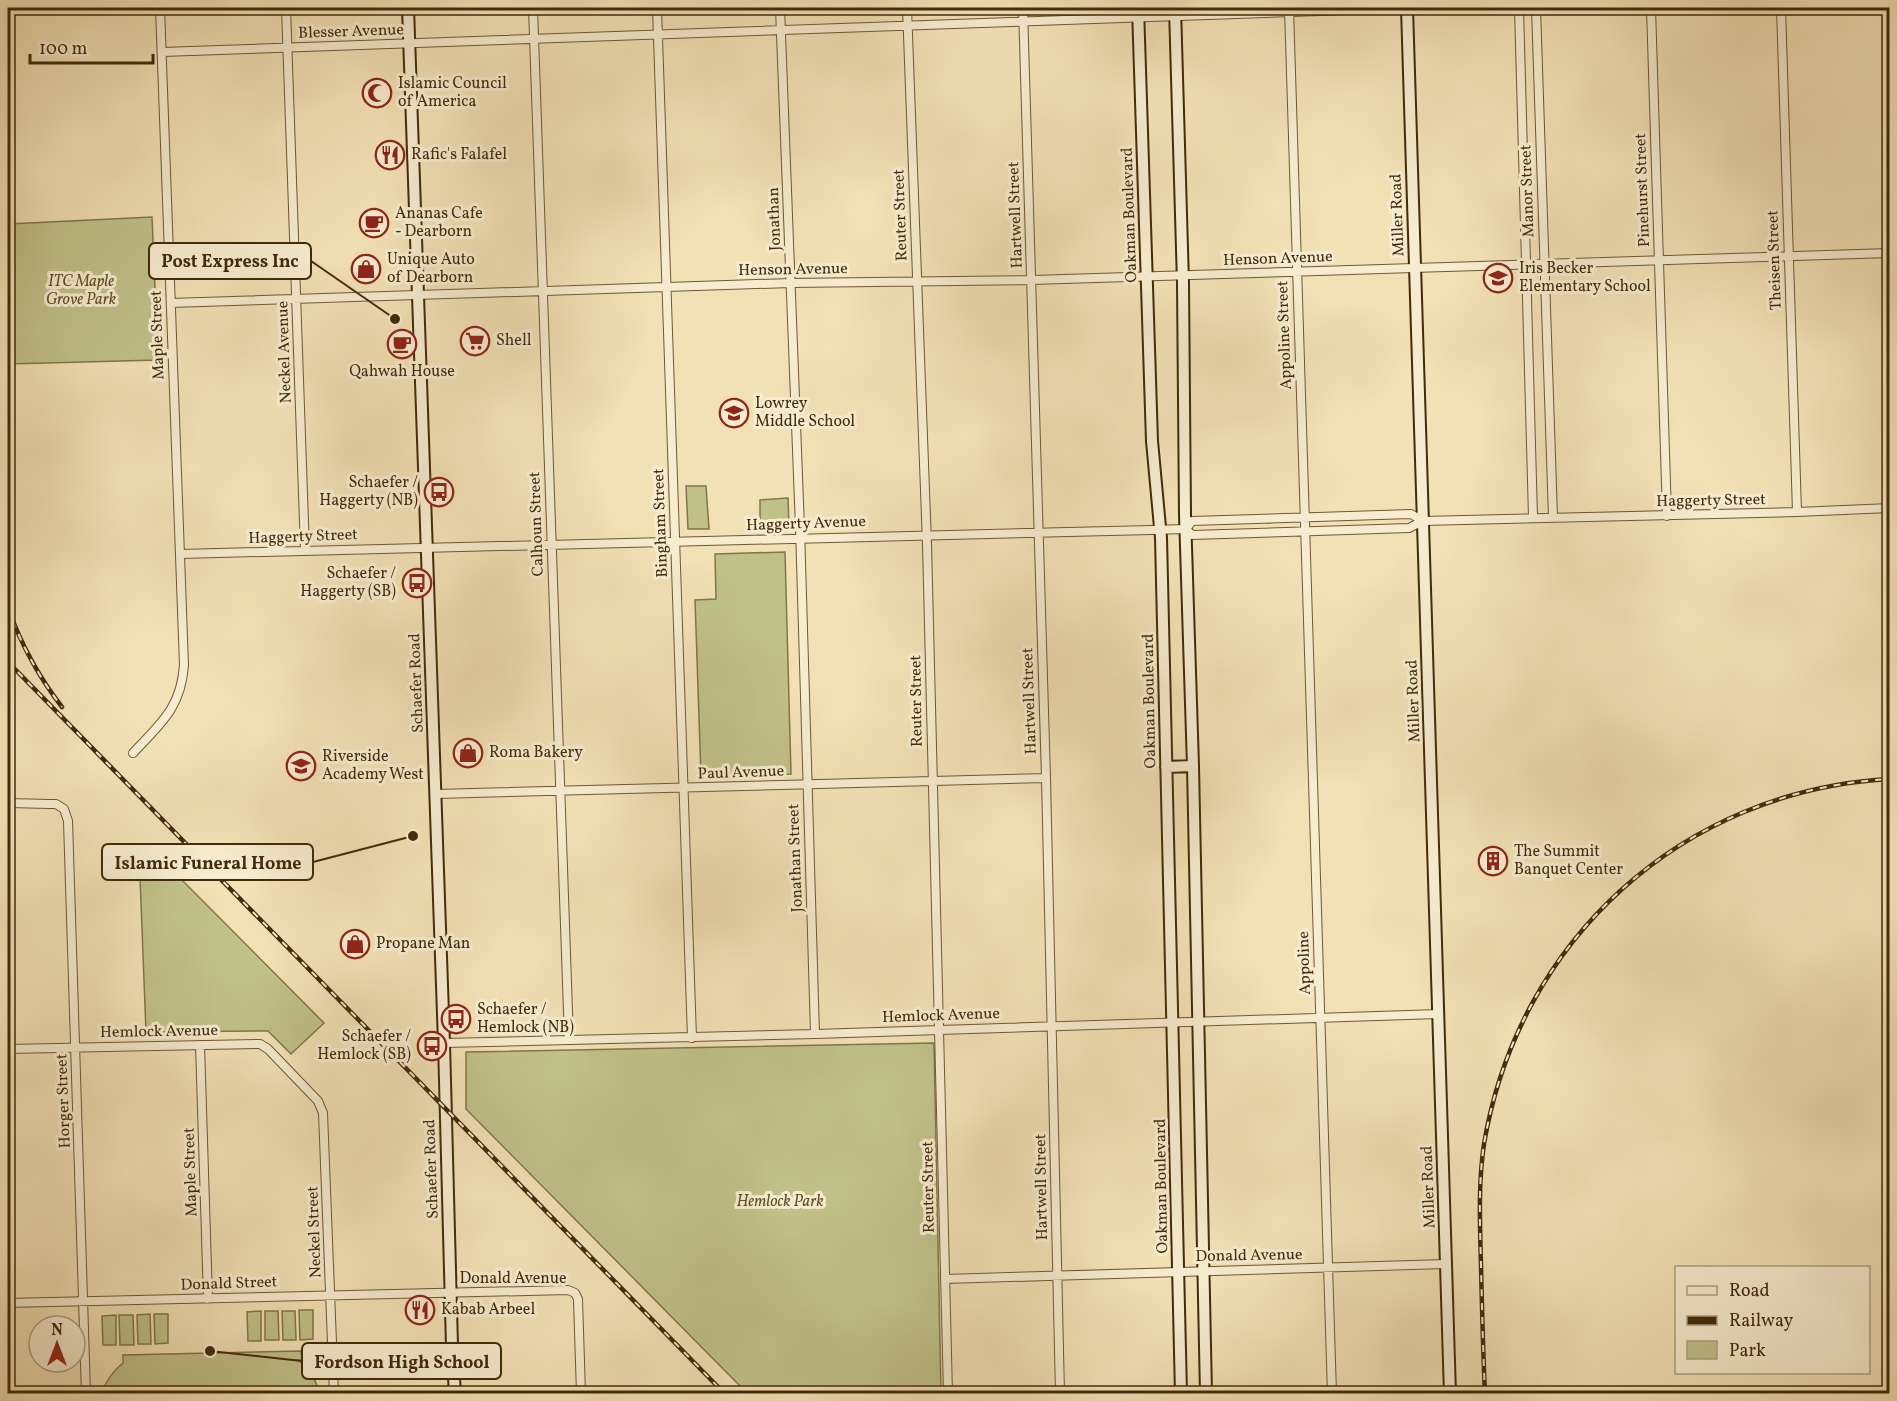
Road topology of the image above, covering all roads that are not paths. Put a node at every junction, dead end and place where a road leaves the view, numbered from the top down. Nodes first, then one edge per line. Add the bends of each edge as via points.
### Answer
1 (160, 8) edge
2 (286, 8) edge
3 (408, 8) edge
4 (533, 8) edge
5 (657, 8) edge
6 (780, 8) edge
7 (907, 8) edge
8 (1023, 8) edge
9 (1406, 8) edge
10 (1519, 8) edge
11 (1536, 8) edge
12 (1651, 8) edge
13 (1781, 8) edge
14 (1289, 10) edge
15 (1175, 11) edge
16 (1138, 12) edge
17 (1023, 21) junction
18 (908, 26) junction
19 (781, 30) junction
20 (658, 35) junction
21 (534, 39) junction
22 (409, 43) junction
23 (288, 48) junction
24 (162, 51) junction
25 (1890, 253) edge
26 (1789, 256) junction
27 (1659, 259) junction
28 (1544, 263) junction
29 (1527, 264) junction
30 (1415, 267) junction
31 (1297, 272) junction
32 (1147, 276) junction
33 (1182, 276) junction
34 (1032, 280) junction
35 (791, 283) junction
36 (916, 283) junction
37 (666, 287) junction
38 (542, 291) junction
39 (418, 296) junction
40 (296, 299) junction
41 (171, 303) junction
42 (1890, 508) edge
43 (1797, 512) junction
44 (1370, 515) junction
45 (1667, 516) junction
46 (1305, 517) junction
47 (1533, 518) junction
48 (1553, 518) junction
49 (1249, 519) junction
50 (1423, 521) junction
51 (1160, 529) junction
52 (1186, 529) junction
53 (1369, 530) junction
54 (1305, 531) junction
55 (1039, 532) junction
56 (1249, 533) junction
57 (926, 534) junction
58 (800, 538) junction
59 (675, 541) junction
60 (552, 544) junction
61 (427, 547) junction
62 (305, 551) junction
63 (180, 554) junction
64 (133, 753) dead end
65 (1193, 766) junction
66 (1166, 767) junction
67 (1046, 778) junction
68 (933, 781) junction
69 (807, 784) junction
70 (684, 788) junction
71 (561, 791) junction
72 (436, 794) junction
73 (8, 803) edge
74 (1438, 1014) junction
75 (1320, 1017) junction
76 (1198, 1021) junction
77 (1173, 1022) junction
78 (1052, 1026) junction
79 (939, 1029) junction
80 (815, 1034) junction
81 (692, 1038) junction
82 (569, 1041) junction
83 (444, 1043) junction
84 (200, 1045) junction
85 (76, 1047) junction
86 (8, 1049) edge
87 (297, 1079) joint
88 (1446, 1264) junction
89 (1328, 1268) junction
90 (1178, 1271) junction
91 (1203, 1271) junction
92 (1057, 1275) junction
93 (945, 1279) junction
94 (451, 1293) junction
95 (331, 1295) junction
96 (208, 1299) junction
97 (83, 1302) junction
98 (8, 1303) edge
99 (86, 1394) edge
100 (334, 1394) edge
101 (455, 1394) edge
102 (581, 1394) edge
103 (948, 1394) edge
104 (1060, 1394) edge
105 (1181, 1394) edge
106 (1206, 1394) edge
107 (1332, 1394) edge
108 (1450, 1394) edge

1 - 24 street, Maple Street
2 - 23 street, Neckel Avenue
3 - 22 street, Schaefer Road
4 - 21 street, Calhoun Street
5 - 20 street, Bingham Street
6 - 19 street, Jonathan
7 - 18 street, Reuter Street
8 - 17 street, Hartwell Street
9 - 14 street, Blesser Avenue
9 - 30 street, Miller Road
10 - 29 street, Manor Street
11 - 28 street, Manor Street
12 - 27 street, Pinehurst Street
13 - 26 street, Theisen Street
14 - 15 street, Blesser Avenue
14 - 31 street, Appoline Street
15 - 16 street, Blesser Avenue
15 - 33 street
16 - 17 street, Blesser Avenue
16 - 32 street, Oakman Boulevard
17 - 18 street, Blesser Avenue
17 - 34 street, Hartwell Street
18 - 19 street, Blesser Avenue
18 - 36 street, Reuter Street
19 - 20 street, Blesser Avenue
19 - 35 street, Jonathan
20 - 21 street, Blesser Avenue
20 - 37 street, Bingham Street
21 - 22 street, Blesser Avenue
21 - 38 street, Calhoun Street
22 - 23 street, Blesser Avenue
22 - 39 street, Schaefer Road
23 - 24 street, Blesser Avenue
23 - 40 street, Neckel Avenue
24 - 41 street, Maple Street
25 - 26 street
26 - 27 street
26 - 43 street, Theisen Street
27 - 28 street
27 - 45 street, Pinehurst Street
28 - 29 street
28 - 48 street, Manor Street
29 - 30 street, Henson Avenue
29 - 47 street, Manor Street
30 - 31 street, Henson Avenue
30 - 50 street, Miller Road
31 - 33 street, Henson Avenue
31 - 46 street, Appoline Street
32 - 33 street, Henson Avenue
32 - 34 street, Henson Avenue
32 - 51 street, Oakman Boulevard via 1152,441
33 - 52 street
34 - 36 street, Henson Avenue
34 - 55 street, Hartwell Street
35 - 36 street, Henson Avenue
35 - 37 street, Henson Avenue
35 - 58 street, Jonathan
36 - 57 street, Reuter Street
37 - 38 street, Henson Avenue
37 - 59 street, Bingham Street
38 - 39 street, Henson Avenue
38 - 60 street, Calhoun Street
39 - 40 street, Henson Avenue
39 - 61 street, Schaefer Road
40 - 41 street, Henson Avenue
40 - 62 street, Neckel Avenue
41 - 63 street, Maple Street
42 - 43 street, Haggerty Street
43 - 45 street, Haggerty Street
44 - 46 street, Haggerty Avenue
44 - 50 street, Haggerty Avenue via 1411,514
44 - 53 street
45 - 48 street, Haggerty Street
46 - 49 street, Haggerty Avenue
46 - 54 street, Appoline Street
47 - 48 street, Haggerty Street
47 - 50 street, Haggerty Avenue
49 - 52 street, Haggerty Avenue via 1192,521
49 - 56 street
50 - 53 street, Haggerty Avenue via 1409,528
50 - 74 street, Miller Road
51 - 52 street, Haggerty Avenue
51 - 55 street, Haggerty Avenue
51 - 66 street, Oakman Boulevard
52 - 56 street, Haggerty Avenue via 1192,535
52 - 65 street
53 - 54 street, Haggerty Avenue
54 - 56 street, Haggerty Avenue
54 - 75 street, Appoline
55 - 57 street, Haggerty Avenue
55 - 67 street, Hartwell Street
57 - 58 street, Haggerty Avenue
57 - 68 street, Reuter Street
58 - 59 street, Haggerty Avenue
58 - 69 street, Jonathan Street
59 - 60 street, Haggerty Avenue
59 - 70 street, Bingham Street
60 - 61 street, Haggerty Avenue
60 - 71 street, Calhoun Street
61 - 62 street, Haggerty Street
61 - 72 street, Schaefer Road
62 - 63 street, Haggerty Street
63 - 64 street, Maple Street via 184,665 178,697 167,718
65 - 66 street
65 - 76 street
66 - 77 street, Oakman Boulevard
67 - 68 street, Paul Avenue
67 - 78 street, Hartwell Street
68 - 69 street, Paul Avenue
68 - 79 street, Reuter Street
69 - 70 street, Paul Avenue
69 - 80 street, Jonathan Street
70 - 71 street, Paul Avenue
70 - 81 street, Bingham Street
71 - 72 street, Paul Avenue
71 - 82 street, Calhoun Street
72 - 83 street, Schaefer Road
73 - 85 street, Horger Street via 56,804 64,809 68,821
74 - 75 street, Hemlock Avenue
74 - 88 street, Miller Road
75 - 76 street, Hemlock Avenue
75 - 89 street, Appoline
76 - 77 street, Hemlock Avenue
76 - 91 street
77 - 78 street, Hemlock Avenue
77 - 90 street, Oakman Boulevard
78 - 79 street, Hemlock Avenue
78 - 92 street, Hartwell Street
79 - 80 street, Hemlock Avenue
79 - 93 street, Reuter Street
80 - 81 street, Hemlock Avenue
81 - 82 street, Hemlock Avenue
82 - 83 street, Hemlock Avenue
83 - 94 street, Schaefer Road
84 - 85 street, Hemlock Avenue
84 - 87 street, Hemlock Avenue via 260,1044
84 - 96 street, Maple Street
85 - 86 street, Hemlock Avenue
85 - 97 street, Horger Street
87 - 95 street, Neckel Street via 318,1101 323,1113
88 - 89 street, Donald Avenue
88 - 108 street, Miller Road
89 - 91 street, Donald Avenue
89 - 107 street, Appoline
90 - 91 street, Donald Avenue
90 - 92 street, Donald Avenue
90 - 105 street, Oakman Boulevard
91 - 106 street
92 - 93 street, Donald Avenue
92 - 104 street, Hartwell Street
93 - 103 street, Reuter Street
94 - 95 street, Donald Street
94 - 101 street, Schaefer Road
94 - 102 street, Donald Avenue via 575,1293
95 - 96 street, Donald Street
95 - 100 street, Neckel Street
96 - 97 street, Donald Street
97 - 98 street, Donald Street
97 - 99 street, Horger Street

